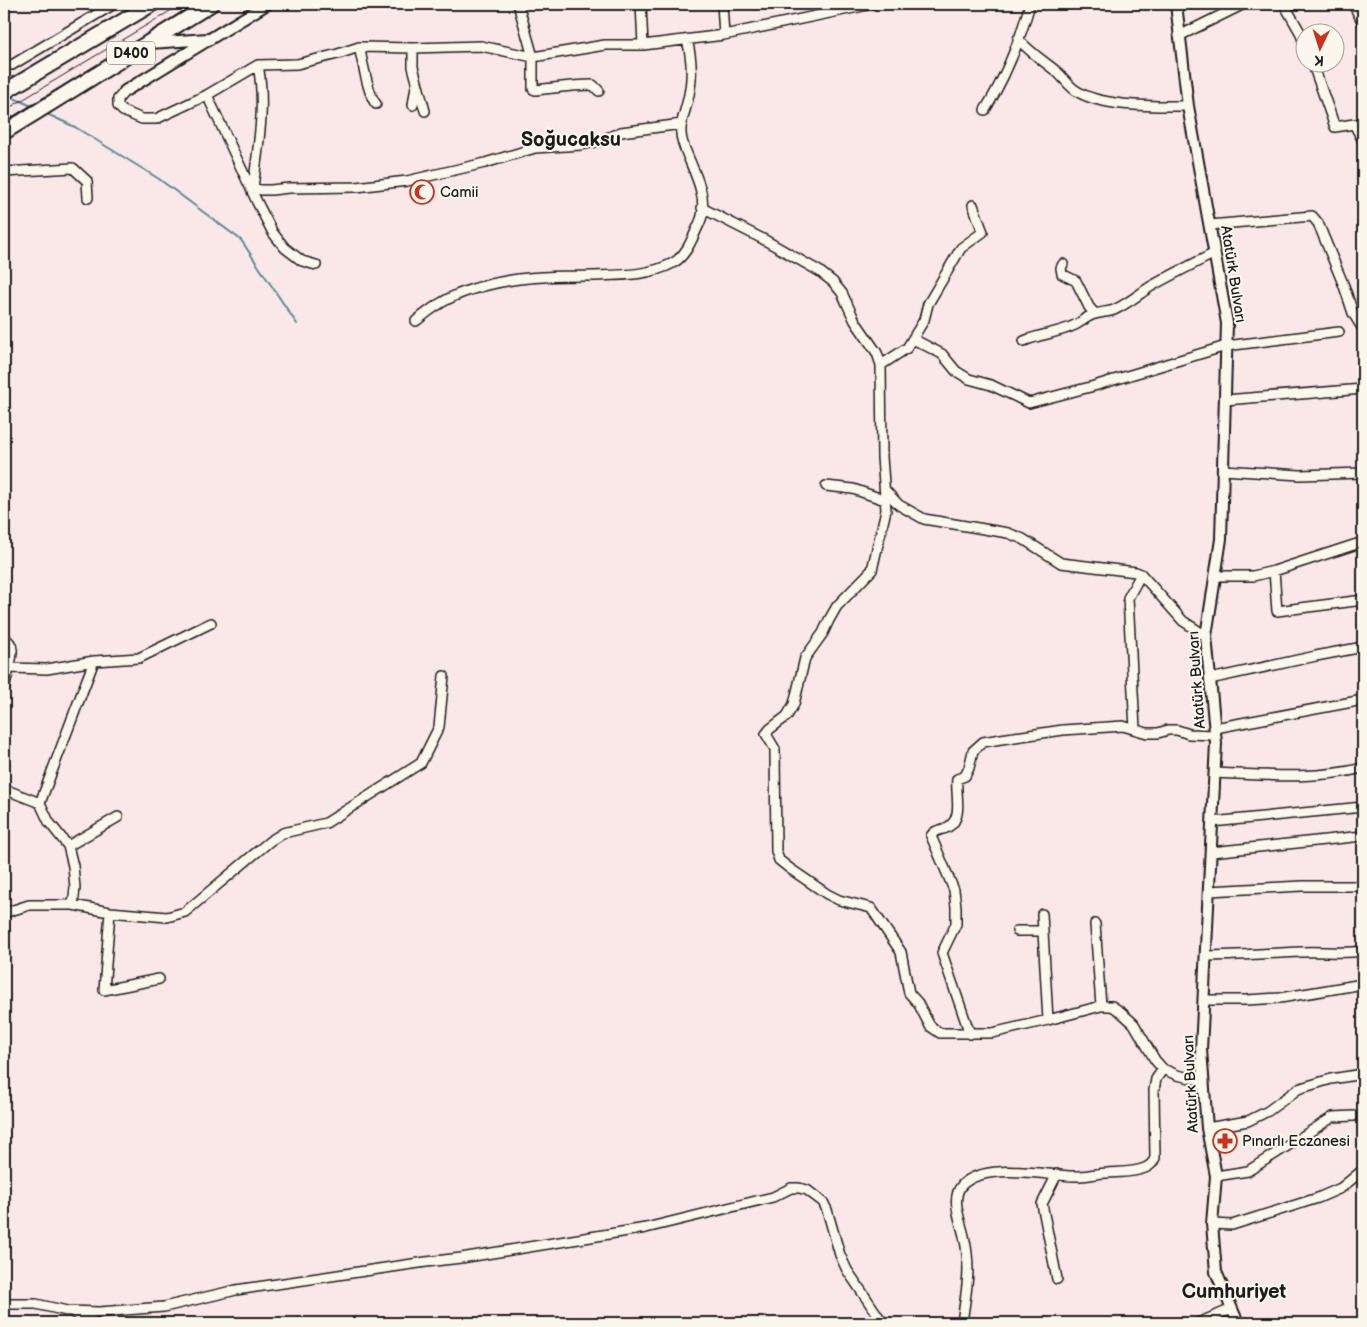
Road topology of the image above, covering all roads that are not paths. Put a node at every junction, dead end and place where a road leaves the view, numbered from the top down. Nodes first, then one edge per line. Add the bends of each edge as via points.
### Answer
1 (114, 4) edge
2 (152, 4) edge
3 (211, 4) edge
4 (267, 4) edge
5 (518, 4) edge
6 (641, 4) edge
7 (722, 4) edge
8 (873, 4) edge
9 (1030, 4) edge
10 (1176, 4) edge
11 (1244, 4) edge
12 (1284, 4) edge
13 (1353, 4) edge
14 (1294, 22) edge
15 (1363, 23) edge
16 (724, 35) junction
17 (1179, 36) junction
18 (211, 39) junction
19 (1018, 39) junction
20 (687, 40) junction
21 (147, 43) junction
22 (643, 45) junction
23 (359, 48) junction
24 (413, 48) junction
25 (532, 57) junction
26 (12, 65) dead end
27 (258, 65) junction
28 (1316, 72) edge
29 (416, 83) junction
30 (125, 91) joint
31 (599, 91) dead end
32 (4, 92) edge
33 (208, 95) junction
34 (376, 104) dead end
35 (413, 105) dead end
36 (1188, 106) junction
37 (985, 110) dead end
38 (425, 111) dead end
39 (682, 124) junction
40 (4, 132) edge
41 (1363, 141) edge
42 (4, 172) edge
43 (251, 187) junction
44 (88, 198) dead end
45 (973, 205) dead end
46 (702, 208) junction
47 (1210, 225) junction
48 (1215, 252) junction
49 (1063, 264) dead end
50 (316, 265) dead end
51 (1095, 314) junction
52 (416, 321) dead end
53 (1363, 329) edge
54 (1339, 332) dead end
55 (913, 339) junction
56 (1024, 341) dead end
57 (1226, 346) junction
58 (881, 365) junction
59 (1363, 389) edge
60 (1225, 400) junction
61 (1223, 470) junction
62 (1363, 473) edge
63 (826, 486) dead end
64 (885, 495) junction
65 (1363, 542) edge
66 (1274, 571) junction
67 (1142, 574) junction
68 (1215, 576) junction
69 (1363, 600) edge
70 (211, 623) dead end
71 (1206, 636) junction
72 (4, 638) edge
73 (1363, 647) edge
74 (94, 661) junction
75 (9, 668) junction
76 (444, 676) dead end
77 (1210, 680) junction
78 (4, 690) edge
79 (1363, 700) edge
80 (1135, 729) junction
81 (1215, 732) junction
82 (1363, 768) edge
83 (1215, 774) junction
84 (4, 789) edge
85 (40, 803) junction
86 (1363, 807) edge
87 (118, 817) dead end
88 (1212, 822) junction
89 (1363, 836) edge
90 (68, 846) junction
91 (1211, 852) junction
92 (1363, 886) edge
93 (1209, 891) junction
94 (73, 905) junction
95 (110, 912) junction
96 (4, 913) edge
97 (1042, 914) dead end
98 (1095, 924) dead end
99 (1016, 931) dead end
100 (1043, 931) junction
101 (1363, 951) edge
102 (1206, 956) junction
103 (159, 980) dead end
104 (1363, 984) edge
105 (1204, 1000) junction
106 (1101, 1006) junction
107 (1048, 1020) junction
108 (970, 1034) junction
109 (1163, 1069) junction
110 (1363, 1074) edge
111 (1204, 1082) junction
112 (1354, 1116) dead end
113 (1207, 1128) junction
114 (1363, 1170) edge
115 (1057, 1174) junction
116 (1216, 1176) junction
117 (1212, 1224) junction
118 (1057, 1279) dead end
119 (4, 1304) edge
120 (1232, 1309) junction
121 (68, 1311) junction
122 (97, 1323) edge
123 (883, 1323) edge
124 (962, 1323) edge
125 (1198, 1323) edge
126 (1238, 1323) edge

1 - 26 street
2 - 32 highway, D400
3 - 21 highway, D400
4 - 18 street
5 - 25 street
6 - 22 street
7 - 16 street
8 - 16 street
9 - 19 street
10 - 17 street, Atatürk Bulvarı
11 - 17 street
12 - 14 street
13 - 15 street
16 - 20 street
17 - 36 street, Atatürk Bulvarı
18 - 21 street
18 - 30 street
19 - 36 street via 1076,91 1120,104
19 - 37 street
20 - 22 street
20 - 39 street via 692,57 691,89
21 - 40 highway, D400
22 - 25 street via 605,45
23 - 24 street
23 - 27 street via 296,64
23 - 34 street via 369,92
24 - 25 street via 480,46
24 - 29 street
25 - 31 street via 533,89 586,85
27 - 33 street
27 - 43 street via 262,114
28 - 41 street via 1335,127 1354,124
29 - 35 street
29 - 38 street
30 - 33 street via 118,99 118,106 142,119 156,119
33 - 43 street
36 - 47 street, Atatürk Bulvarı
39 - 43 street via 621,132 581,145 534,148 453,171 378,185 271,190
39 - 46 street via 682,142 703,197
42 - 44 street via 73,168 87,181
43 - 50 street via 273,233 285,248 302,261
45 - 55 street via 983,232 961,248 928,304 924,320
46 - 52 street via 702,217 688,247 668,265 649,272 617,276 549,277 488,284 440,303
46 - 58 street via 763,239 833,282 877,353
47 - 48 street, Atatürk Bulvarı
47 - 53 street via 1312,216 1318,223 1353,313
48 - 51 street via 1170,275 1124,305
48 - 57 street, Atatürk Bulvarı via 1227,324
49 - 51 street via 1062,274 1076,281
51 - 56 street via 1076,325
54 - 57 street
55 - 57 street via 942,354 956,371 969,379 991,384 1029,403
55 - 58 street via 907,348
57 - 60 street, Atatürk Bulvarı
58 - 64 street
59 - 60 street
60 - 61 street, Atatürk Bulvarı
61 - 62 street via 1300,475
61 - 68 street, Atatürk Bulvarı via 1221,539
63 - 64 street
64 - 67 street via 924,519 1008,533 1061,563
64 - 108 street via 886,510 872,570 837,606 824,633 805,658 794,704 787,716 766,734 775,749 776,851 779,860 827,894 870,908 902,952 909,993 930,1026 940,1033
65 - 66 street
66 - 68 street via 1253,576
66 - 69 street via 1277,611
67 - 71 street via 1183,621
67 - 80 street via 1128,598
68 - 71 street, Atatürk Bulvarı
70 - 74 street via 139,658
71 - 77 street, Atatürk Bulvarı
72 - 75 street via 12,648
73 - 77 street
74 - 75 street via 47,669
74 - 85 street
75 - 78 street
76 - 95 street via 439,727 422,763 326,824 283,834 270,841 185,912 167,918
77 - 81 street, Atatürk Bulvarı
79 - 81 street
80 - 81 street via 1147,733 1177,730 1189,734
80 - 108 street via 1123,726 1063,730 983,742 973,751 965,776 957,779 958,812 955,821 934,831 931,836 954,890 956,924 942,953
81 - 83 street, Atatürk Bulvarı
82 - 83 street via 1321,775
83 - 88 street, Atatürk Bulvarı
84 - 85 street
85 - 90 street via 49,822
86 - 88 street
87 - 90 street
88 - 91 street, Atatürk Bulvarı
89 - 91 street
90 - 94 street via 75,888
91 - 93 street, Atatürk Bulvarı
92 - 93 street
93 - 102 street, Atatürk Bulvarı
94 - 95 street
94 - 96 street via 29,905
95 - 103 street via 104,990
97 - 100 street
98 - 106 street
99 - 100 street
100 - 107 street
101 - 102 street
102 - 105 street, Atatürk Bulvarı
104 - 105 street via 1280,998
105 - 111 street, Atatürk Bulvarı
106 - 107 street
106 - 109 street via 1112,1006 1134,1024
107 - 108 street via 992,1033
109 - 111 street
109 - 115 street via 1154,1090 1155,1158 1152,1164 1133,1171 1085,1176
110 - 113 street via 1298,1089 1248,1121
111 - 113 street, Atatürk Bulvarı
112 - 116 street via 1333,1117 1248,1171
113 - 116 street, Atatürk Bulvarı
114 - 117 street via 1341,1188 1318,1198 1232,1225
115 - 118 street via 1042,1204
115 - 124 street via 986,1173 961,1185 956,1204 968,1258 969,1279
116 - 117 street, Atatürk Bulvarı
117 - 120 street, Atatürk Bulvarı via 1216,1272
119 - 121 street via 36,1304
120 - 125 street
120 - 126 street, Atatürk Bulvarı
121 - 122 street
121 - 123 street via 164,1307 236,1290 646,1228 772,1196 791,1188 807,1190 823,1202 840,1255

